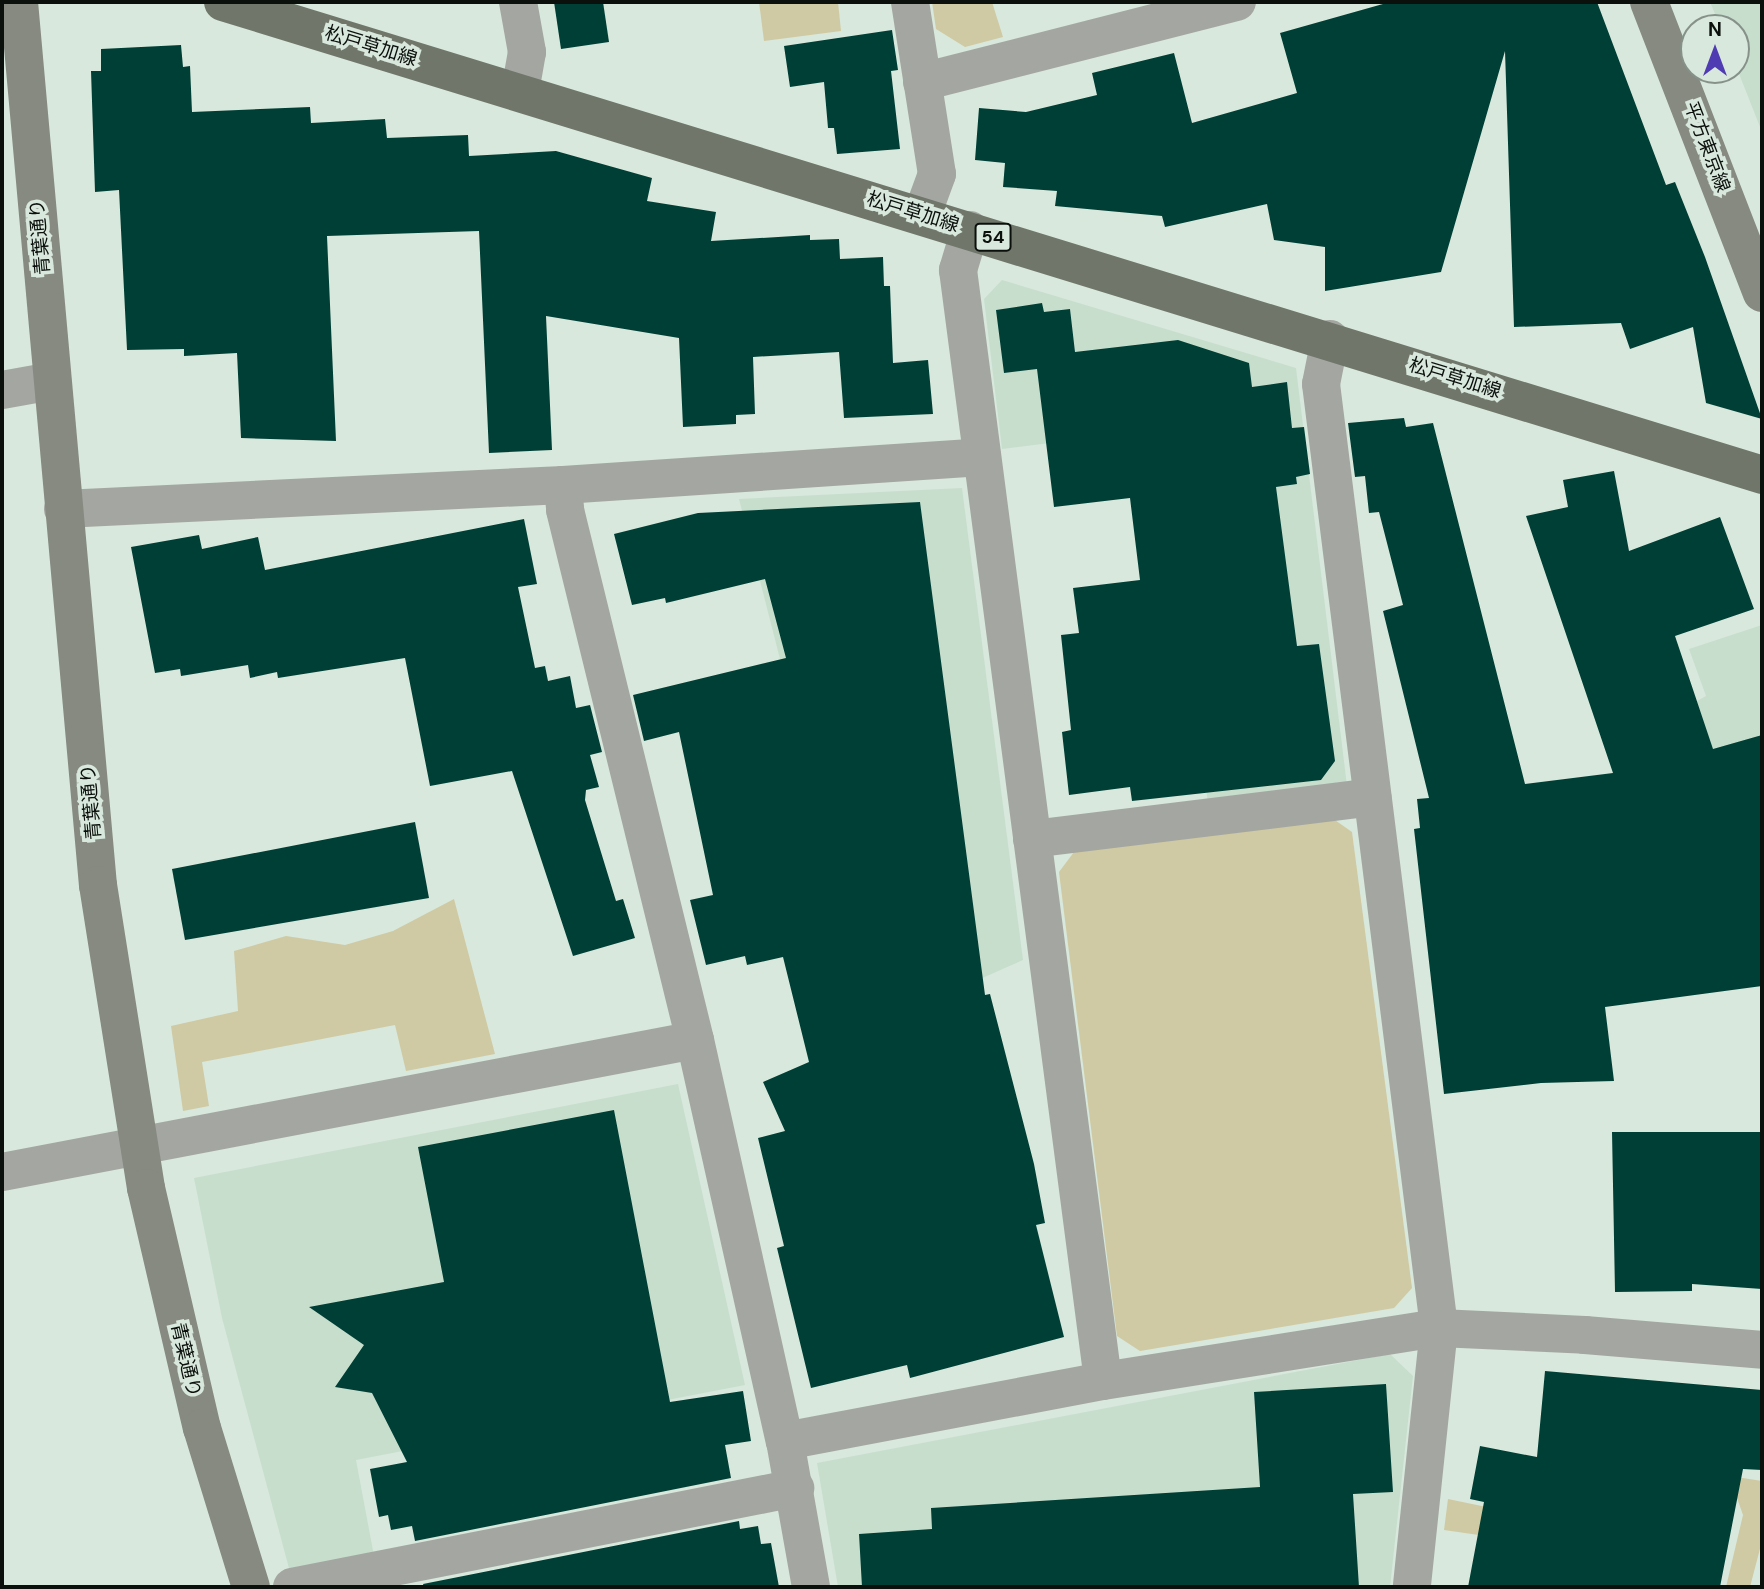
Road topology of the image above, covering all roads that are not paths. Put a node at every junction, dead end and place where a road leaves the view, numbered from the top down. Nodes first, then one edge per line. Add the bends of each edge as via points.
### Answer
1 (19, 2) edge
2 (223, 2) edge
3 (518, 2) edge
4 (909, 2) edge
5 (1649, 2) edge
6 (1224, 3) edge
7 (922, 82) junction
8 (520, 91) junction
9 (922, 215) junction
10 (970, 230) junction
11 (1753, 245) edge
12 (1762, 293) edge
13 (1330, 340) junction
14 (52, 381) junction
15 (2, 390) edge
16 (982, 457) junction
17 (1762, 475) edge
18 (563, 485) junction
19 (63, 509) junction
20 (1372, 797) junction
21 (1032, 839) junction
22 (695, 1040) junction
23 (137, 1146) junction
24 (2, 1172) edge
25 (1439, 1328) junction
26 (1762, 1350) edge
27 (1103, 1381) junction
28 (785, 1441) junction
29 (794, 1488) junction
30 (251, 1587) edge
31 (292, 1587) edge
32 (811, 1587) edge
33 (1412, 1587) edge

1 - 14 street, 青葉通り
2 - 8 main road, 松戸草加線 / 54
3 - 8 street via 527,52
4 - 7 street
5 - 11 street, 平方東京線
6 - 7 street
7 - 9 street via 937,174
8 - 9 main road, 松戸草加線 / 54
9 - 10 main road, 松戸草加線 / 54
10 - 13 main road, 松戸草加線 / 54
10 - 16 street via 958,271
11 - 12 street, 平方東京線
13 - 17 main road, 松戸草加線 / 54
13 - 20 street via 1321,384
14 - 15 street
14 - 19 street, 青葉通り
16 - 18 street
16 - 21 street
18 - 19 street
18 - 22 street via 565,510
19 - 23 street, 青葉通り via 98,885
20 - 21 street
20 - 25 street
21 - 27 street
22 - 23 street
22 - 28 street
23 - 24 street
23 - 30 street, 青葉通り via 202,1428
25 - 26 street
25 - 27 street
25 - 33 street
27 - 28 street
28 - 29 street
29 - 31 street
29 - 32 street

